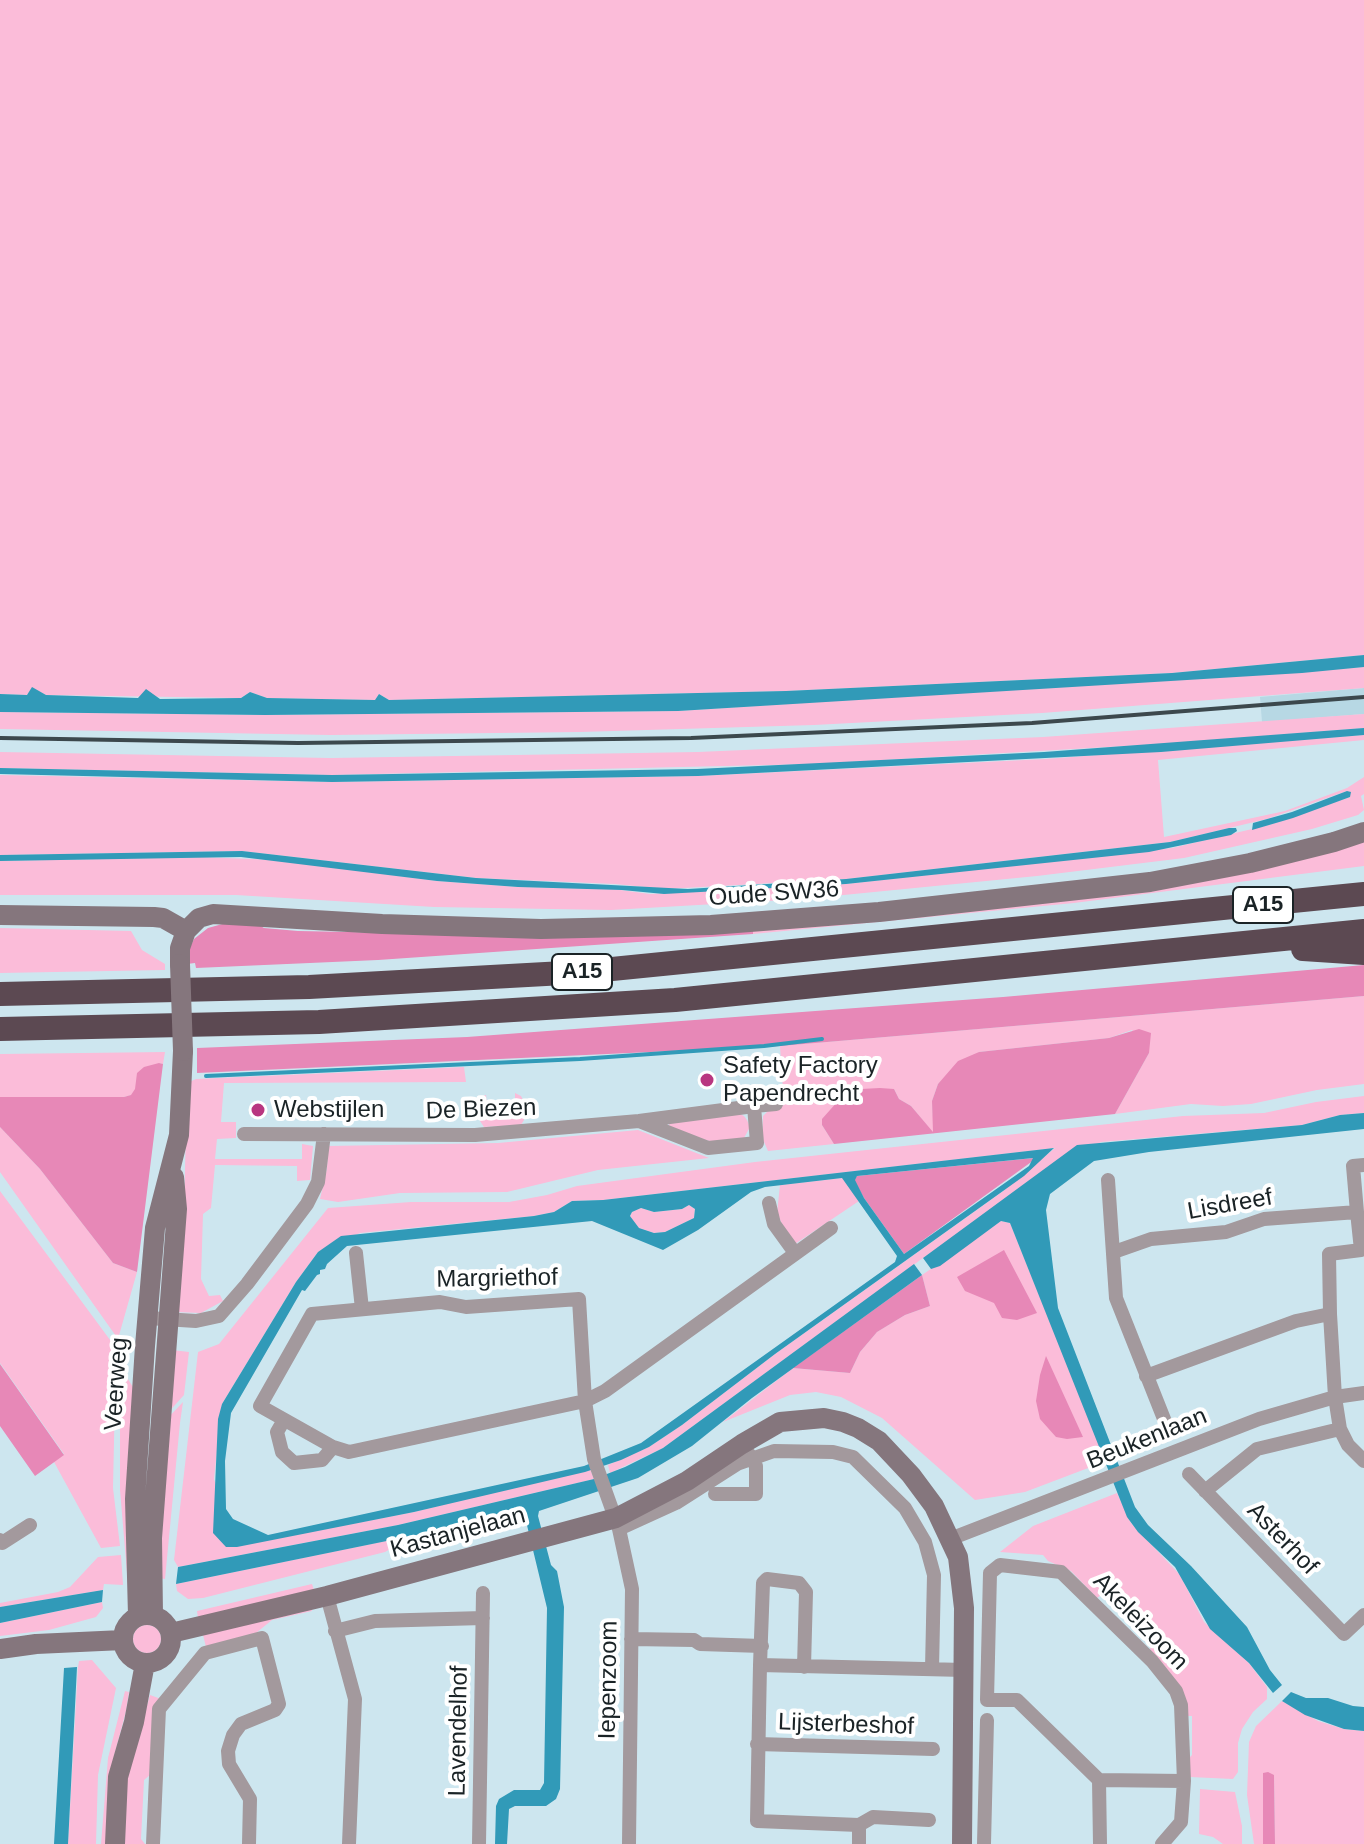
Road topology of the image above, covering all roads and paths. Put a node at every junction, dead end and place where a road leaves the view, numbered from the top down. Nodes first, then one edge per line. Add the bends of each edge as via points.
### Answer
1 (1364, 832) edge
2 (1364, 877) edge
3 (1364, 894) edge
4 (0, 915) edge
5 (1162, 916) junction
6 (186, 931) junction
7 (1364, 931) edge
8 (1232, 945) junction
9 (1364, 953) edge
10 (0, 994) edge
11 (0, 1029) edge
12 (776, 1104) dead end
13 (754, 1106) junction
14 (639, 1121) junction
15 (244, 1134) dead end
16 (324, 1134) junction
17 (1358, 1165) edge
18 (1108, 1180) dead end
19 (769, 1203) dead end
20 (1357, 1212) junction
21 (831, 1228) dead end
22 (1363, 1250) edge
23 (1114, 1252) junction
24 (356, 1253) dead end
25 (795, 1253) junction
26 (362, 1309) junction
27 (1330, 1314) junction
28 (158, 1318) junction
29 (1146, 1376) junction
30 (1364, 1393) edge
31 (1335, 1397) junction
32 (585, 1401) junction
33 (284, 1420) junction
34 (1166, 1424) dead end
35 (1340, 1429) junction
36 (333, 1447) junction
37 (747, 1451) junction
38 (1364, 1461) edge
39 (1189, 1474) dead end
40 (1205, 1491) junction
41 (715, 1494) dead end
42 (618, 1523) junction
43 (30, 1525) dead end
44 (950, 1539) junction
45 (0, 1540) edge
46 (483, 1593) dead end
47 (327, 1596) junction
48 (1364, 1615) edge
49 (146, 1616) junction
50 (483, 1618) junction
51 (335, 1631) junction
52 (171, 1633) junction
53 (631, 1639) junction
54 (123, 1640) junction
55 (762, 1646) junction
56 (0, 1649) edge
57 (145, 1663) junction
58 (760, 1665) junction
59 (804, 1667) junction
60 (932, 1669) junction
61 (964, 1670) junction
62 (987, 1720) dead end
63 (962, 1737) junction
64 (986, 1738) junction
65 (757, 1744) junction
66 (933, 1749) dead end
67 (1099, 1780) junction
68 (1184, 1781) junction
69 (929, 1820) dead end
70 (859, 1825) junction
71 (962, 1841) edge
72 (984, 1841) edge
73 (115, 1844) edge
74 (153, 1844) edge
75 (249, 1844) edge
76 (349, 1844) edge
77 (479, 1844) edge
78 (629, 1844) edge
79 (859, 1844) edge
80 (1100, 1844) edge
81 (1162, 1844) edge

1 - 6 street, Oude SW36 via 1250,863 1150,882 879,912 711,925 541,929 225,913 199,918
2 - 5 highway, A15
3 - 5 highway, A15
4 - 6 street via 154,917
5 - 10 highway, A15 via 582,972 294,988
6 - 28 street, Veerweg, bridge via 180,948 182,1109 173,1157 177,1209
7 - 8 highway, A15
8 - 9 highway, A15
8 - 11 highway, A15 via 675,1000 319,1022
12 - 13 street
13 - 14 street, De Biezen
13 - 14 street, De Biezen via 757,1143 708,1148
14 - 16 street, De Biezen via 475,1135
15 - 16 street, De Biezen
16 - 28 street via 316,1188 307,1204 219,1316 196,1321
17 - 20 street
18 - 23 street
19 - 25 street via 774,1224
20 - 22 street
20 - 23 street, Lisdreef via 1264,1219 1226,1232 1151,1239
21 - 25 street, Margriethof
22 - 27 street via 1329,1254
23 - 29 street via 1116,1298
24 - 26 street
25 - 32 street, Margriethof
26 - 32 street, Margriethof via 579,1299
26 - 33 street, Margriethof via 312,1314 260,1406
27 - 29 street via 1296,1321
27 - 31 street
28 - 49 street, Veerweg via 135,1499
29 - 34 street
30 - 31 street, Beukenlaan
31 - 35 street
31 - 44 street, Beukenlaan via 1259,1419
32 - 36 street, Margriethof via 349,1452
32 - 42 street, Margriethof via 597,1468
33 - 36 street, Margriethof
33 - 36 street, Margriethof via 277,1432 282,1452 294,1463 322,1460
35 - 38 street
35 - 40 street via 1257,1449
37 - 41 street via 756,1466 756,1494
37 - 42 street, Kastanjelaan
37 - 44 street, Kastanjelaan via 780,1422 824,1418 858,1428 879,1441 911,1475
37 - 60 street, Kastanjelaan via 853,1457 905,1508 925,1542 934,1575
39 - 40 street, Asterhof
40 - 48 street, Asterhof via 1344,1634
42 - 47 street, Kastanjelaan
42 - 53 street, Iepenzoom via 632,1589
43 - 45 street
44 - 61 street, Kastanjelaan via 961,1572
46 - 50 street, Lavendelhof
47 - 51 street
47 - 52 street, Kastanjelaan
49 - 52 street via 164,1622
49 - 54 street via 128,1624
50 - 51 street via 375,1621
50 - 77 street, Lavendelhof
51 - 76 street via 355,1699
52 - 57 street via 166,1655
53 - 55 street
53 - 78 street, Iepenzoom
54 - 56 street
54 - 57 street via 130,1656
55 - 58 street, Lijsterbeshof
55 - 59 street, Lijsterbeshof via 763,1583 799,1583 806,1592
57 - 73 street via 118,1777
58 - 59 street
58 - 65 street, Lijsterbeshof
59 - 60 street
60 - 61 street
61 - 63 street, Kastanjelaan
62 - 64 street
63 - 64 street
63 - 71 street, Kastanjelaan
64 - 72 street
65 - 66 street, Lijsterbeshof
65 - 70 street, Lijsterbeshof via 757,1821
67 - 68 street
67 - 68 street, Akeleizoom via 1017,1700 987,1700 990,1573 1000,1565 1061,1572 1152,1661 1181,1705
67 - 80 street
68 - 81 street, Akeleizoom via 1181,1822
69 - 70 street, Lijsterbeshof via 873,1817
70 - 79 street
71 - 72 street
74 - 75 street via 159,1709 205,1653 262,1638 279,1704 241,1724 228,1751 229,1764 250,1799

